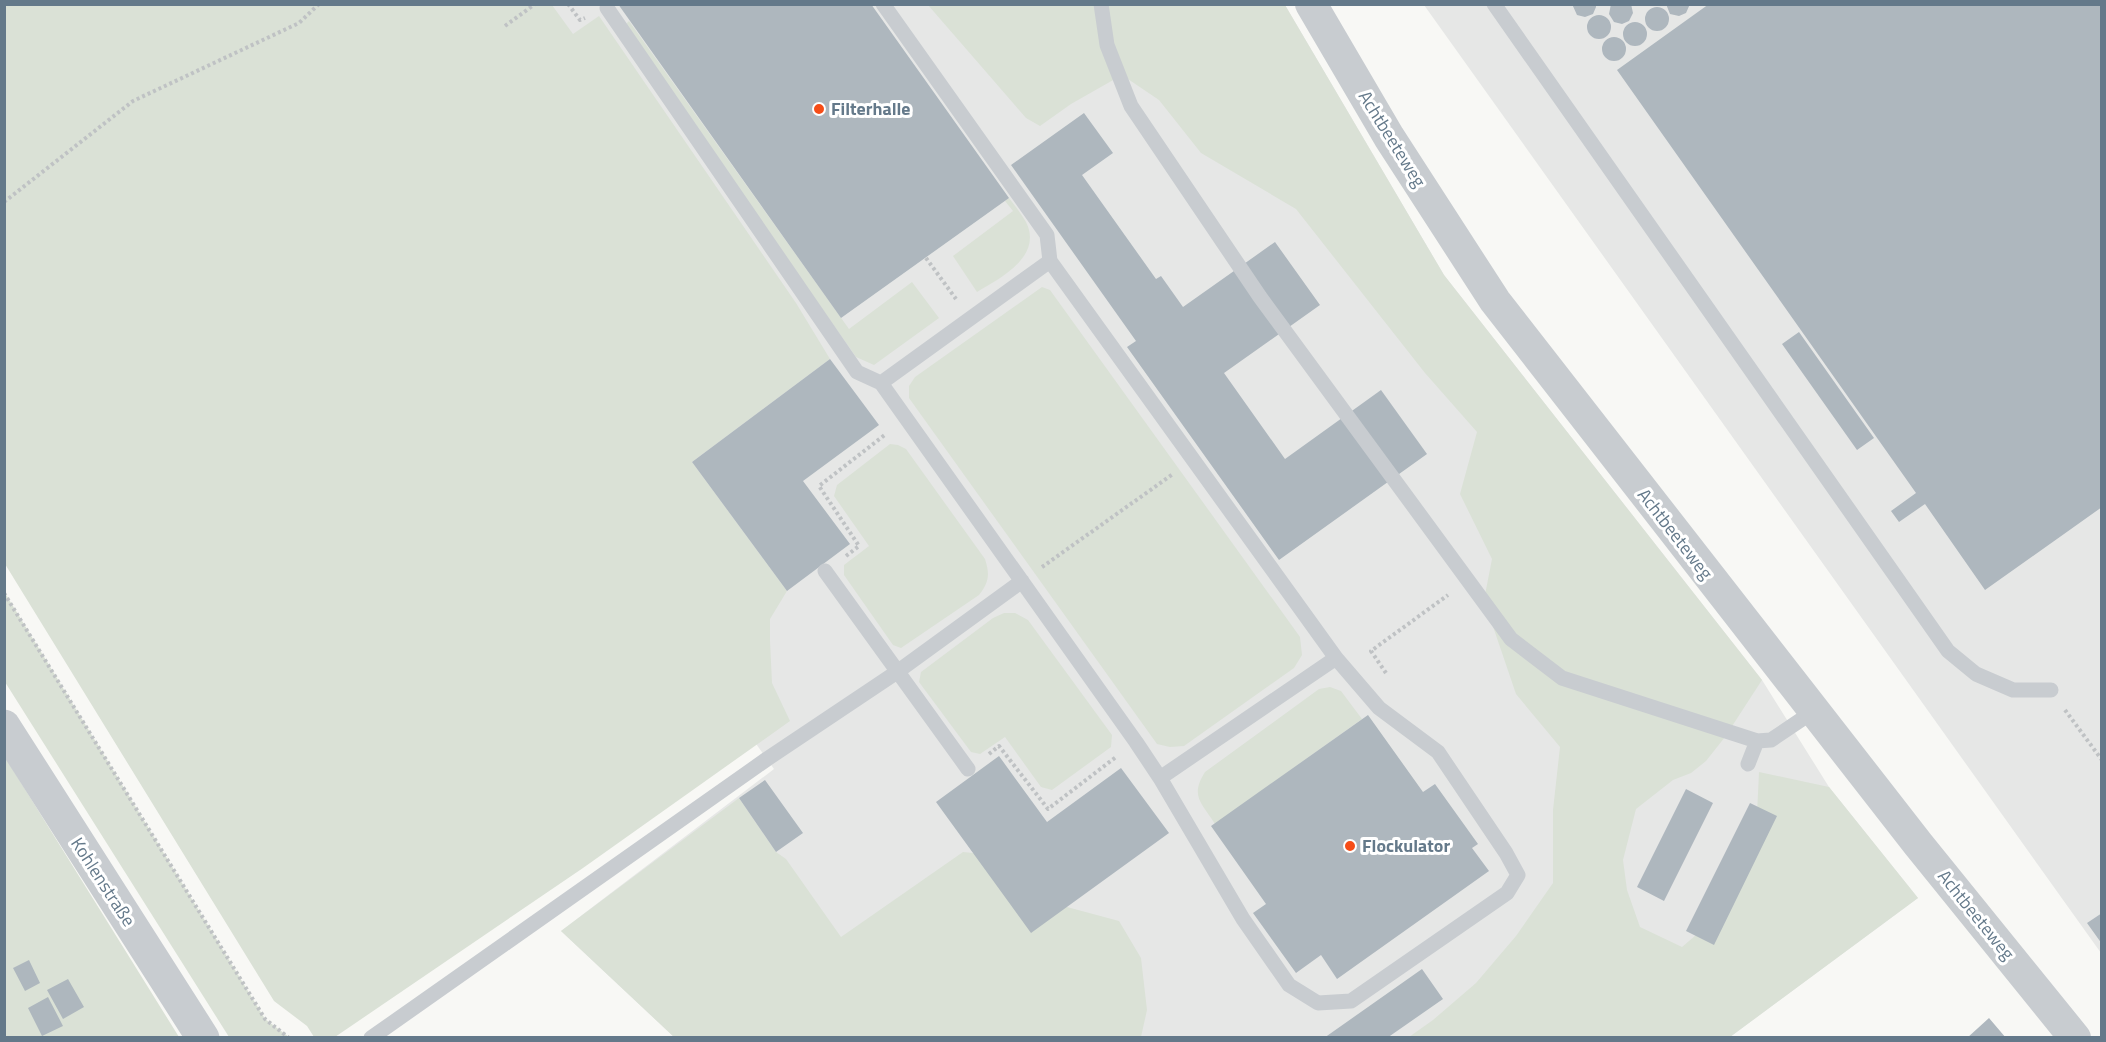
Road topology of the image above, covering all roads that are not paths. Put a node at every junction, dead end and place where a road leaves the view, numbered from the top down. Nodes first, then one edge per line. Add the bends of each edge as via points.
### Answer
1 (883, 4) edge
2 (1101, 4) edge
3 (1311, 4) edge
4 (1494, 4) edge
5 (607, 8) dead end
6 (1050, 261) junction
7 (881, 383) junction
8 (825, 571) road end
9 (1022, 581) junction
10 (1336, 658) junction
11 (897, 672) junction
12 (2051, 690) road end
13 (1814, 711) junction
14 (4, 726) edge
15 (1757, 741) junction
16 (1748, 764) dead end
17 (968, 769) road end
18 (1160, 778) junction
19 (203, 1038) edge
20 (371, 1038) edge
21 (2075, 1038) edge

1 - 6 lane via 1047,235
2 - 15 lane via 1107,45 1131,106 1260,297 1511,639 1562,678
3 - 13 street, Achtbeeteweg via 1389,137 1495,301
4 - 12 lane via 1947,651 1976,674 2013,690
5 - 7 lane via 857,372
6 - 7 lane
6 - 10 lane
7 - 9 lane
8 - 11 lane
9 - 11 lane
9 - 18 lane
10 - 18 lane
10 - 18 lane via 1379,708 1438,752 1518,875 1507,893 1351,1001 1318,1003 1289,986 1243,919
11 - 17 lane
11 - 20 lane
13 - 15 lane via 1771,740
13 - 21 street, Achtbeeteweg
14 - 19 street, Kohlenstraße
15 - 16 lane

